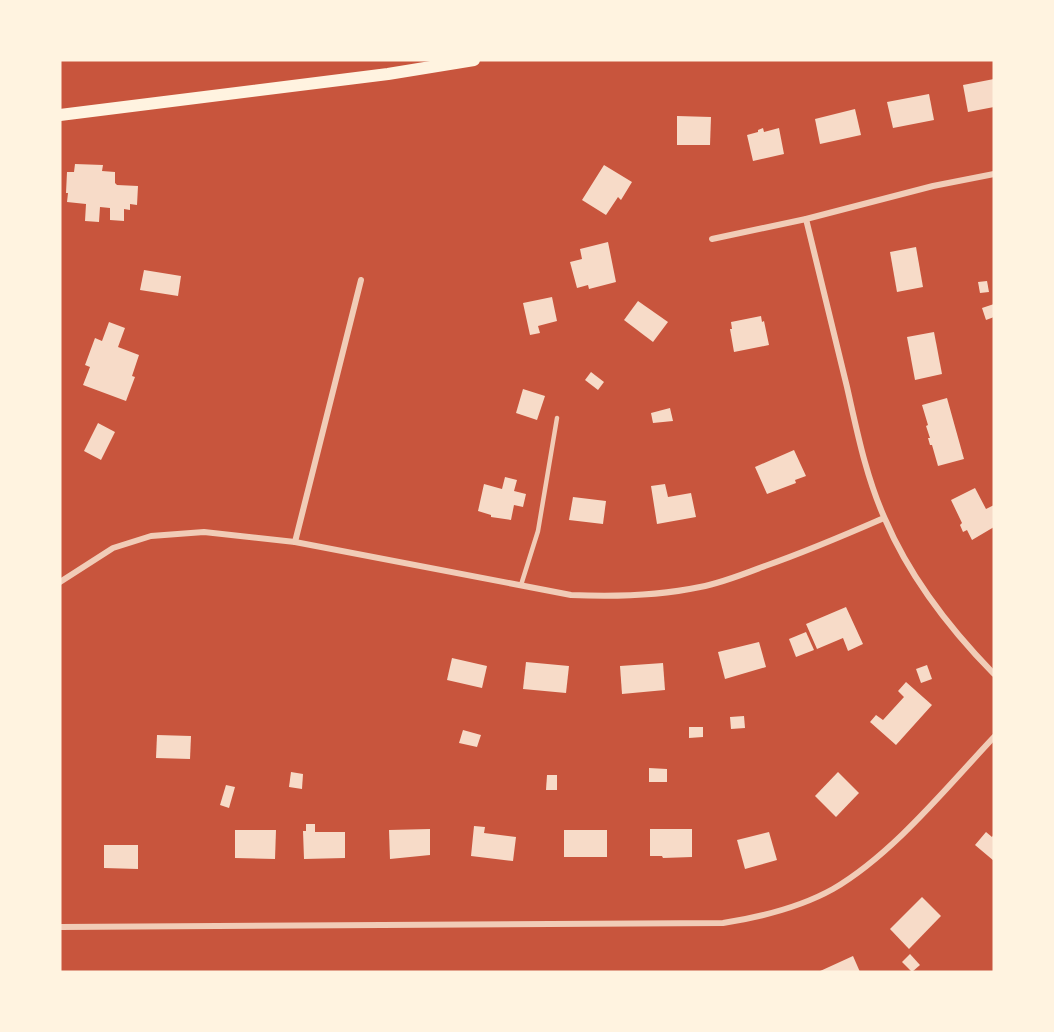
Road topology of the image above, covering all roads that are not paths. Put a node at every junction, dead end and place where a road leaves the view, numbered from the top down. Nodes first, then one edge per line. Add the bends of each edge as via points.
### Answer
1 (474, 60) edge
2 (60, 115) edge
3 (994, 174) edge
4 (807, 219) junction
5 (712, 239) dead end
6 (362, 280) dead end
7 (557, 418) dead end
8 (884, 518) junction
9 (295, 542) junction
10 (60, 582) edge
11 (521, 585) junction
12 (994, 674) edge
13 (994, 737) edge
14 (60, 927) edge

1 - 2 main road via 388,75
3 - 4 street
4 - 5 street
4 - 8 street via 854,417
6 - 9 street
7 - 11 lane via 538,531
8 - 11 street via 812,549 700,587 608,597
8 - 12 street via 922,589
9 - 10 street via 204,532 151,536 113,548
9 - 11 street
13 - 14 street via 889,847 861,870 831,890 759,917 723,922

